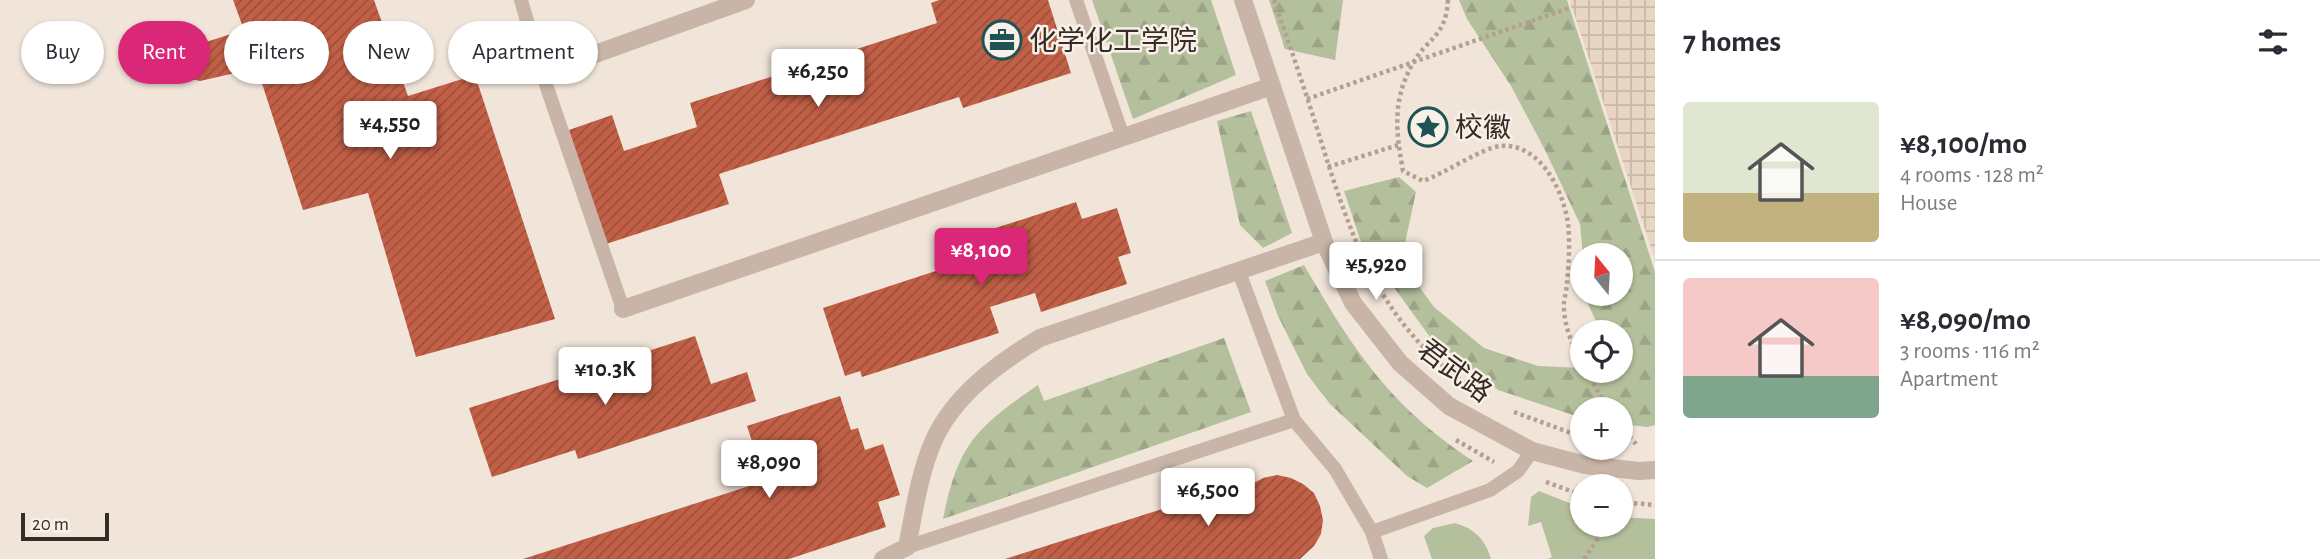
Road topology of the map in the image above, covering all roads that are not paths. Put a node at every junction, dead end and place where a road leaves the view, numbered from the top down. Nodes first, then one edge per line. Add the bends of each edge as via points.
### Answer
1 (521, 0) edge
2 (746, 0) edge
3 (1076, 0) edge
4 (1243, 0) edge
5 (527, 21) edge
6 (598, 53) edge
7 (546, 84) edge
8 (1272, 86) junction
9 (1124, 137) junction
10 (1324, 242) junction
11 (1239, 272) junction
12 (623, 309) joint
13 (1294, 419) junction
14 (1532, 452) junction
15 (1655, 470) edge
16 (1372, 532) junction
17 (907, 547) junction
18 (883, 559) edge
19 (1381, 559) edge

1 - 5 lane
2 - 6 street
3 - 9 lane
4 - 8 street, 君武路
7 - 12 lane
8 - 9 street
8 - 10 street, 君武路
9 - 12 street
10 - 11 street
10 - 14 street, 君武路 via 1353,303 1400,363 1450,406
11 - 13 lane
11 - 17 street via 1040,338 1004,359 950,414 933,442
13 - 16 lane via 1335,469
13 - 17 lane
14 - 15 street, 君武路 via 1585,465
14 - 16 lane via 1518,471 1490,491
16 - 19 lane
17 - 18 street

